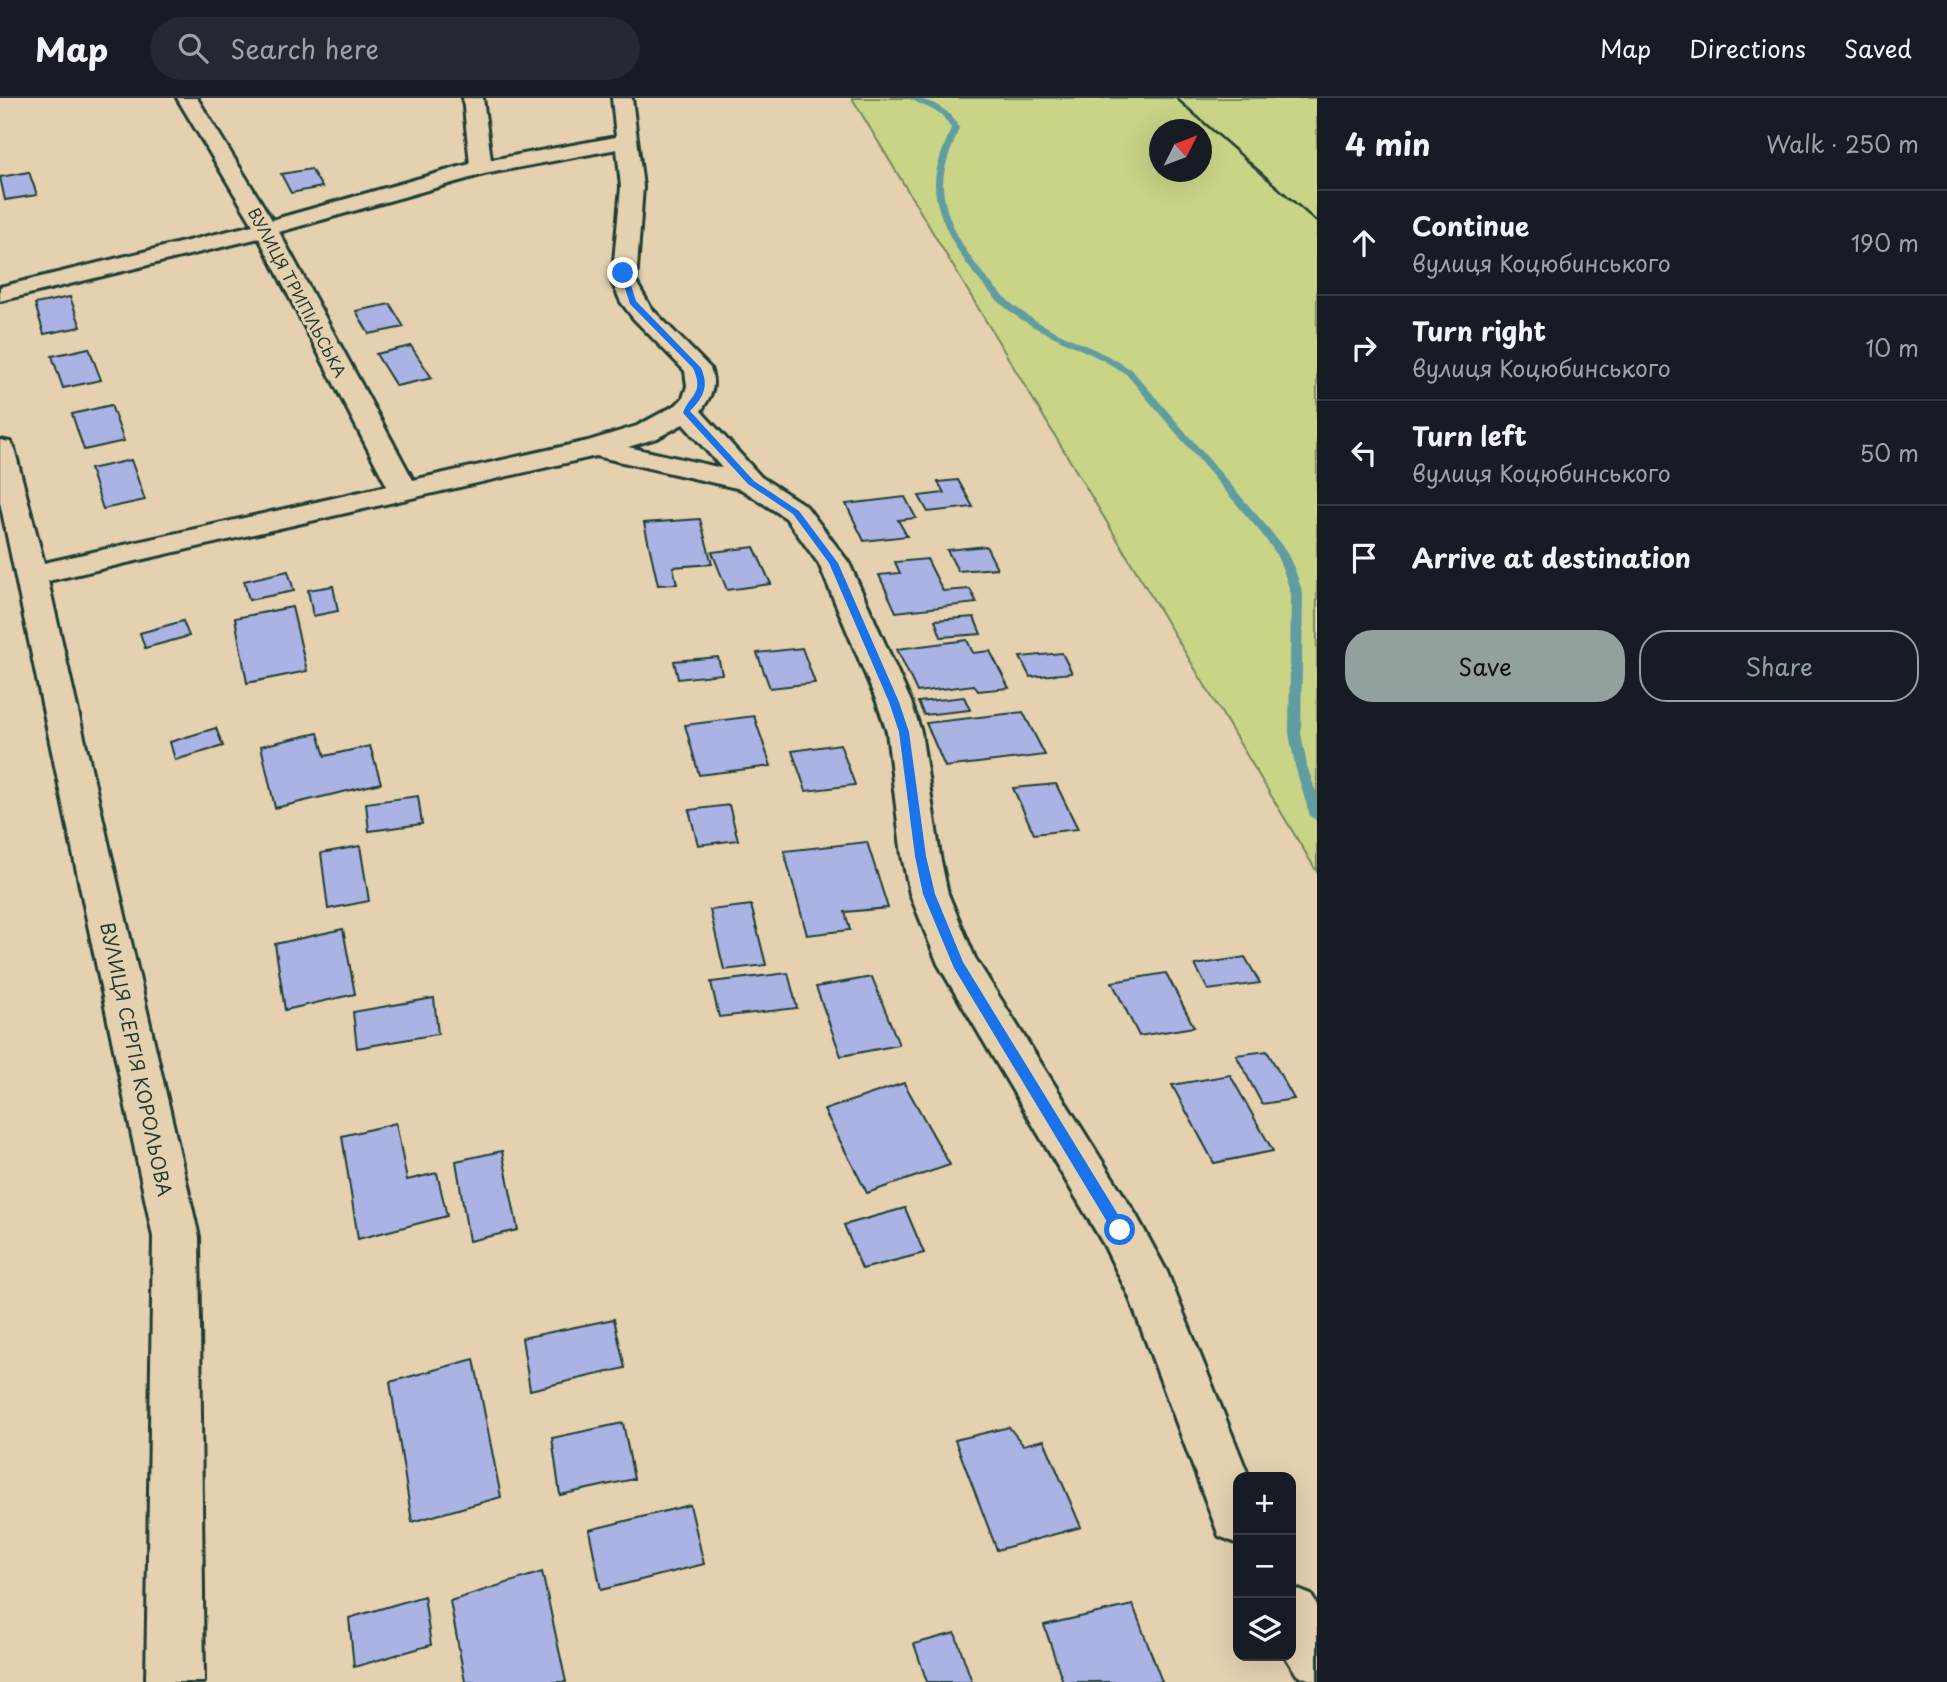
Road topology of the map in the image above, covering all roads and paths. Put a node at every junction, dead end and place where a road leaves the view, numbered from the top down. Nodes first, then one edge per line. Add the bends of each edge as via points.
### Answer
1 (187, 98) edge
2 (473, 98) edge
3 (622, 98) edge
4 (628, 141) junction
5 (481, 168) junction
6 (265, 229) junction
7 (0, 294) edge
8 (686, 411) junction
9 (0, 447) edge
10 (596, 448) junction
11 (751, 483) junction
12 (404, 490) junction
13 (10, 525) edge
14 (31, 575) junction
15 (1233, 1504) edge
16 (1296, 1623) edge
17 (1317, 1655) edge
18 (175, 1682) edge

1 - 6 street, ВУЛИЦЯ ТРИПІЛЬСЬКА
2 - 5 street
3 - 4 street
4 - 5 street
4 - 8 street via 632,187 624,282 633,302 702,378 702,388
5 - 6 street
6 - 7 street
6 - 12 street, ВУЛИЦЯ ТРИПІЛЬСЬКА
8 - 10 street via 647,432
8 - 11 street
9 - 13 street, ВУЛИЦЯ СЕРГІЯ КОРОЛЬОВА
10 - 11 street
10 - 12 street
11 - 15 street via 796,512 834,563 904,732 921,856 942,928 958,964 1120,1230 1150,1288
12 - 14 street
13 - 14 street, ВУЛИЦЯ СЕРГІЯ КОРОЛЬОВА
14 - 18 street, ВУЛИЦЯ СЕРГІЯ КОРОЛЬОВА via 176,1237
16 - 17 street

